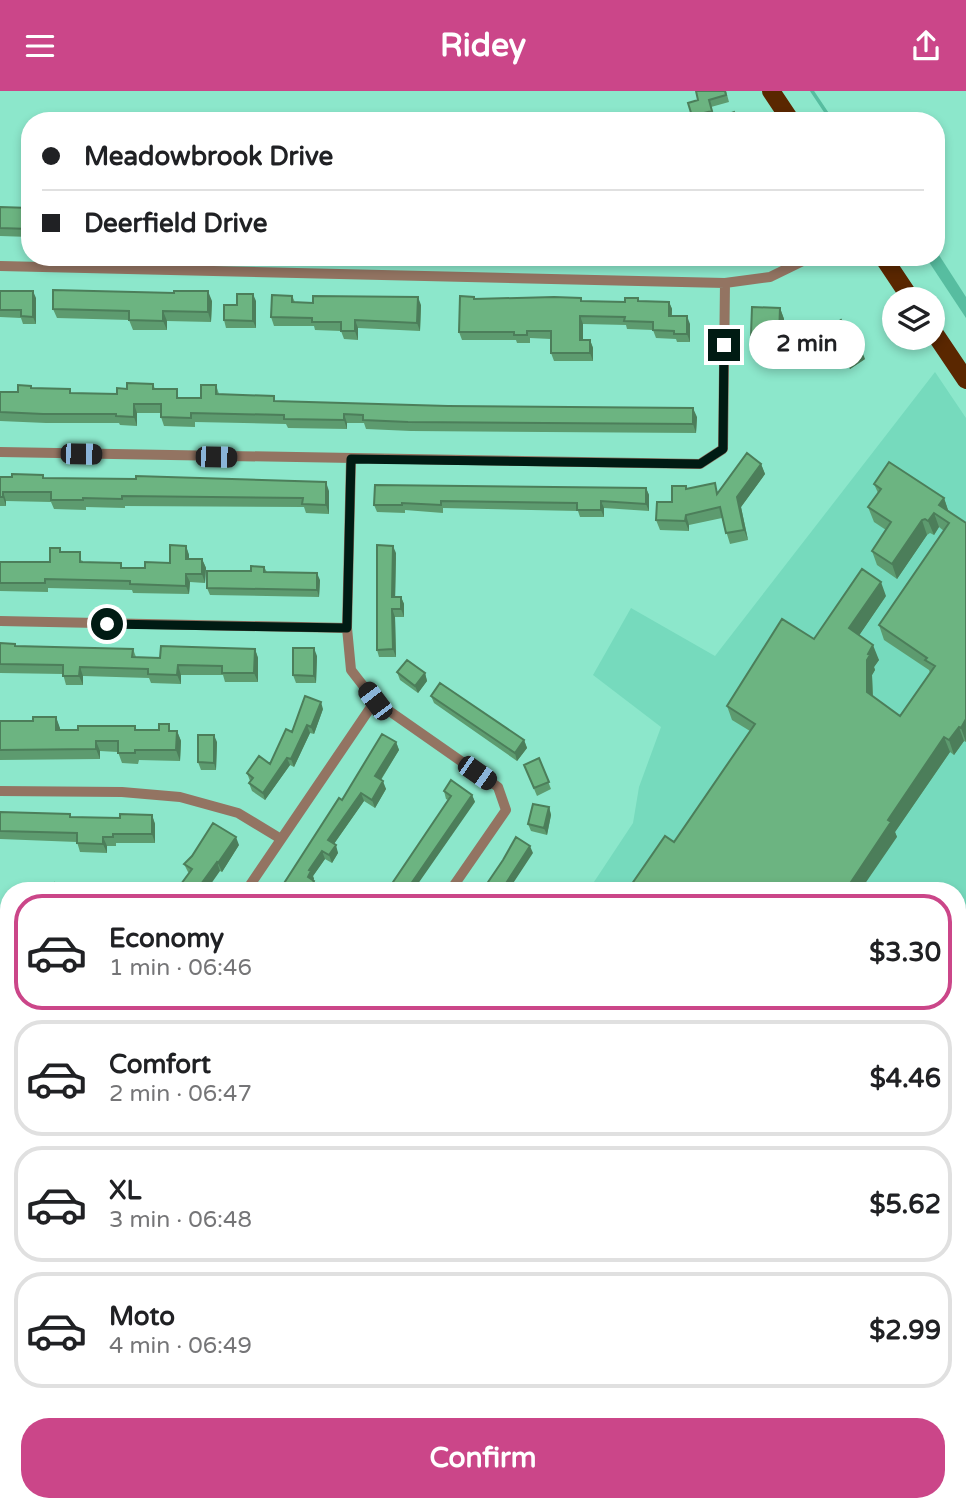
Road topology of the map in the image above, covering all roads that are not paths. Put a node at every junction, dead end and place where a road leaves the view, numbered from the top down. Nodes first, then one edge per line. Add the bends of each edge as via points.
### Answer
1 (771, 91) edge
2 (785, 112) edge
3 (0, 266) edge
4 (793, 266) edge
5 (889, 266) edge
6 (725, 283) junction
7 (903, 287) edge
8 (945, 349) edge
9 (966, 380) edge
10 (0, 452) edge
11 (351, 459) junction
12 (0, 621) edge
13 (347, 628) junction
14 (375, 701) junction
15 (0, 791) edge
16 (281, 839) junction
17 (252, 882) edge
18 (456, 882) edge

1 - 2 main road
3 - 6 street
4 - 6 street via 770,277
5 - 7 main road
6 - 11 street via 723,449 700,464
8 - 9 main road
10 - 11 street
11 - 13 street
12 - 13 street
13 - 14 street via 351,670
14 - 16 street
14 - 18 street via 498,787 506,810
15 - 16 street via 180,797 238,813
16 - 17 street

